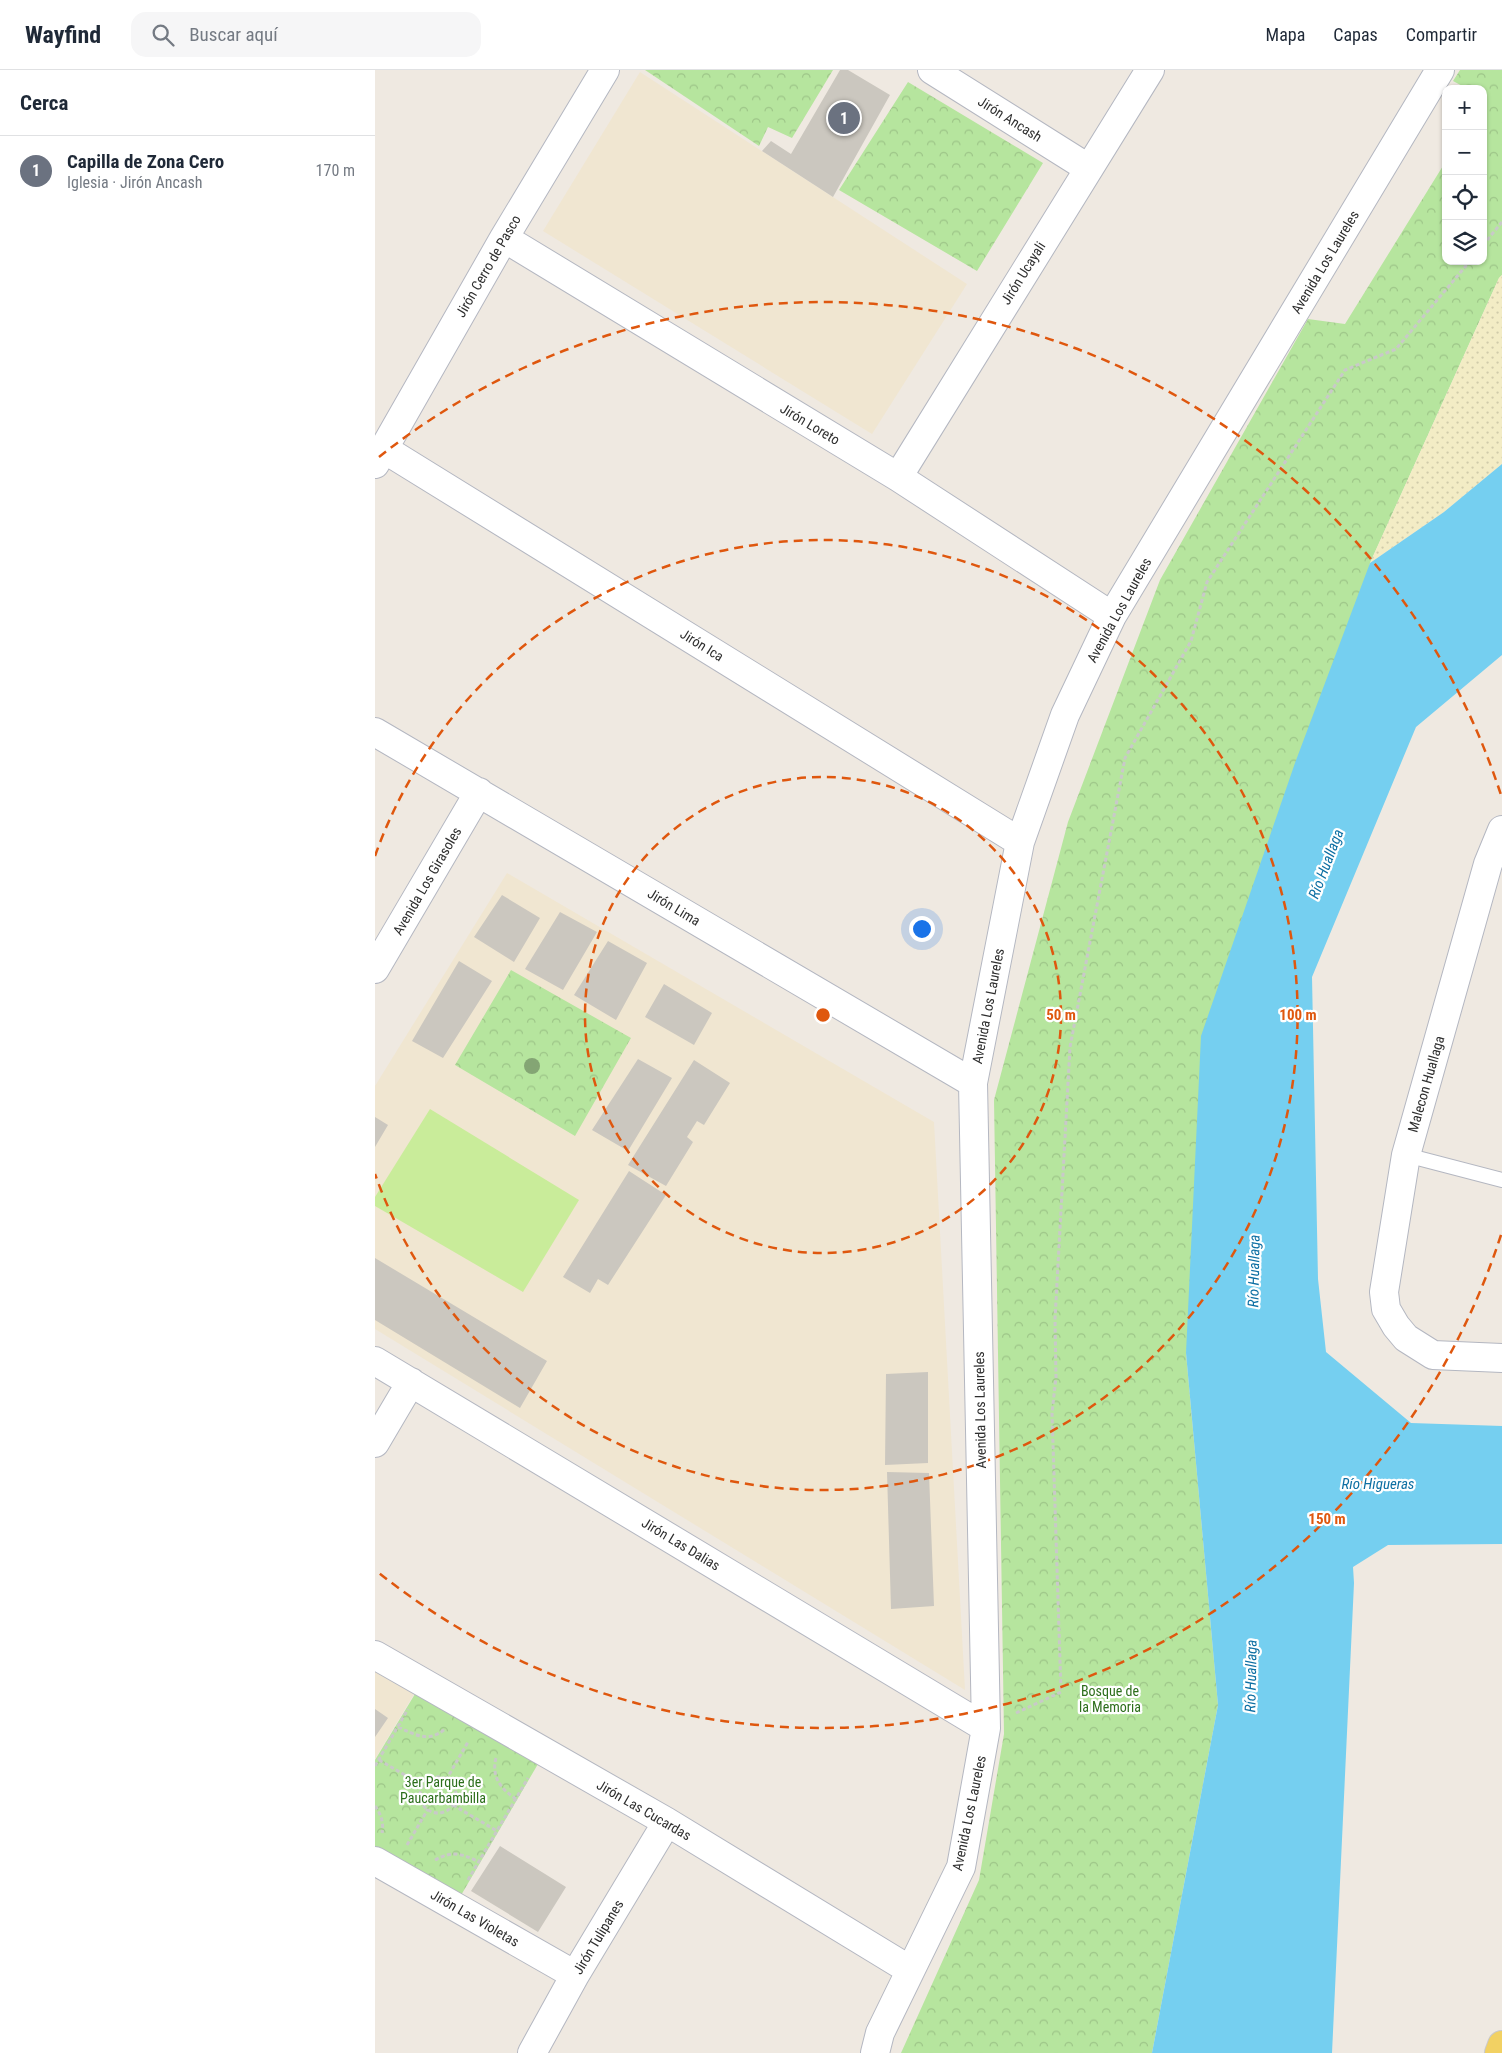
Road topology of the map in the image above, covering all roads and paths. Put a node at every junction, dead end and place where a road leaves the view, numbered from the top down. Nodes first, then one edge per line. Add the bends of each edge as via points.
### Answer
1 (605, 70) edge
2 (932, 70) edge
3 (1150, 70) edge
4 (1440, 70) edge
5 (1088, 168) junction
6 (1502, 222) edge
7 (504, 238) junction
8 (1487, 240) edge
9 (1467, 265) edge
10 (379, 456) edge
11 (898, 477) junction
12 (1112, 616) junction
13 (375, 732) edge
14 (479, 792) junction
15 (1502, 830) edge
16 (1020, 842) junction
17 (375, 969) edge
18 (973, 1084) junction
19 (1406, 1156) junction
20 (1502, 1180) edge
21 (1502, 1358) edge
22 (375, 1361) edge
23 (411, 1382) junction
24 (375, 1443) edge
25 (375, 1654) edge
26 (424, 1683) junction
27 (398, 1727) junction
28 (447, 1728) dead end
29 (986, 1728) junction
30 (469, 1741) dead end
31 (543, 1751) junction
32 (497, 1754) dead end
33 (379, 1760) junction
34 (375, 1766) edge
35 (446, 1780) junction
36 (422, 1785) junction
37 (516, 1799) junction
38 (453, 1805) junction
39 (375, 1806) edge
40 (428, 1809) junction
41 (667, 1822) junction
42 (497, 1831) junction
43 (378, 1849) edge
44 (404, 1850) dead end
45 (433, 1862) dead end
46 (479, 1862) junction
47 (452, 1906) junction
48 (910, 1970) junction
49 (575, 1975) junction
50 (878, 2043) edge
51 (1502, 2045) edge
52 (532, 2053) edge
53 (861, 2053) edge
54 (1499, 2053) edge

1 - 7 street, Jirón Cerro de Pasco
2 - 5 street, Jirón Ancash
3 - 5 street, Jirón Ucayali
4 - 12 street, Avenida Los Laureles
5 - 11 street, Jirón Ucayali
6 - 8 path
7 - 10 street, Jirón Cerro de Pasco
7 - 11 street, Jirón Loreto
9 - 29 path via 1396,350 1345,370 1207,582 1191,641 1125,758 1070,1047 1052,1413 1061,1692
10 - 16 street, Jirón Ica
11 - 12 street, Jirón Loreto
12 - 16 street, Avenida Los Laureles via 1065,715
13 - 14 street, Jirón Lima
14 - 17 street, Avenida Los Girasoles
14 - 18 street, Jirón Lima
15 - 19 street, Malecon Huallaga via 1488,864
16 - 18 street, Avenida Los Laureles
18 - 29 street, Avenida Los Laureles
19 - 20 lane
19 - 21 street, Malecon Huallaga via 1384,1292 1386,1308 1406,1338 1433,1355
22 - 23 street, Jirón Las Dalias
23 - 24 street
23 - 29 street, Jirón Las Dalias
25 - 26 street, Jirón Las Cucardas
26 - 27 path
26 - 31 street, Jirón Las Cucardas
27 - 28 path via 419,1738 435,1736
27 - 33 path
29 - 48 street, Avenida Los Laureles via 961,1867
30 - 35 path
31 - 37 path
31 - 41 street, Jirón Las Cucardas
32 - 37 path via 494,1768 498,1782
33 - 34 path
33 - 36 path
35 - 36 path via 434,1777
35 - 38 path via 454,1788
36 - 40 path via 421,1802
37 - 42 path
38 - 40 path via 443,1812
38 - 42 path
39 - 43 path via 382,1822
40 - 44 path
41 - 48 street, Jirón Las Cucardas
41 - 49 street, Jirón Tulipanes
42 - 46 path
43 - 47 street, Jirón Las Violetas
45 - 46 path via 445,1855 462,1853
46 - 47 path
47 - 49 street, Jirón Las Violetas
48 - 50 street, Avenida Los Laureles
49 - 52 street, Jirón Tulipanes
50 - 53 street, Avenida Los Laureles
51 - 54 main road

